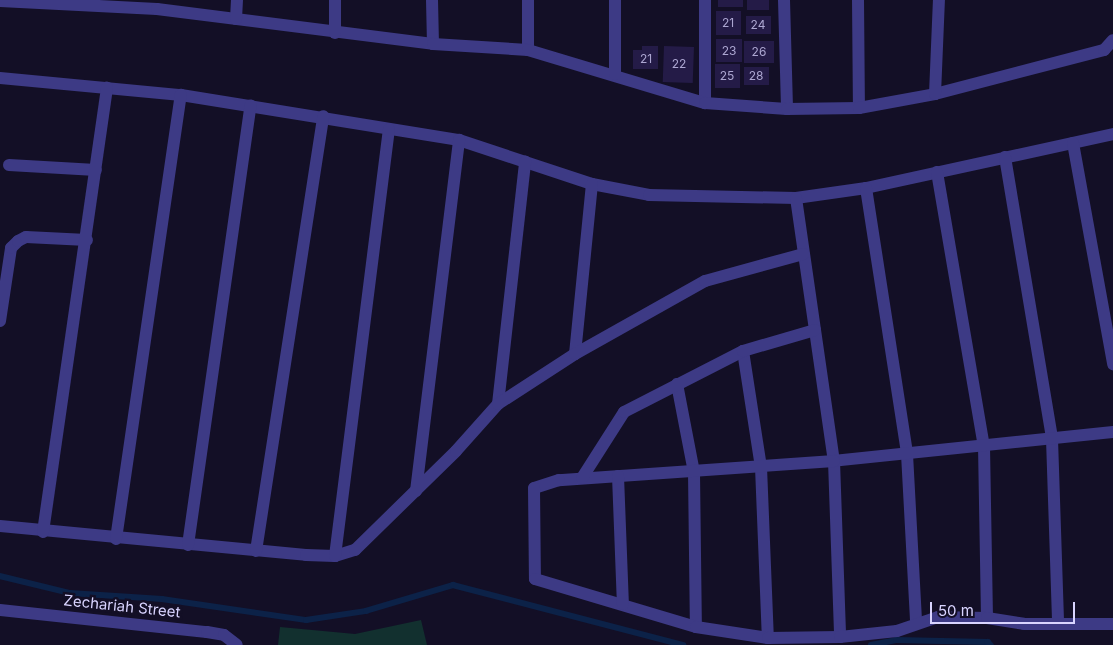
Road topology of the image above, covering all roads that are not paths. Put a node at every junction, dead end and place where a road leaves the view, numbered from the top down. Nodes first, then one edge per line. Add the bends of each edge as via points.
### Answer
1 (237, 0) edge
2 (335, 0) edge
3 (432, 0) edge
4 (528, 0) edge
5 (615, 0) edge
6 (705, 0) edge
7 (784, 0) edge
8 (858, 0) edge
9 (939, 0) edge
10 (0, 1) edge
11 (157, 5) edge
12 (236, 19) junction
13 (335, 33) junction
14 (1113, 40) edge
15 (433, 44) junction
16 (528, 50) junction
17 (615, 74) junction
18 (0, 78) edge
19 (107, 88) junction
20 (935, 94) junction
21 (182, 95) junction
22 (705, 103) junction
23 (251, 105) junction
24 (859, 108) junction
25 (787, 109) junction
26 (323, 116) junction
27 (390, 129) junction
28 (1113, 134) edge
29 (459, 140) junction
30 (1072, 142) junction
31 (1005, 157) junction
32 (525, 162) junction
33 (9, 165) dead end
34 (96, 170) junction
35 (937, 172) junction
36 (592, 184) junction
37 (866, 188) junction
38 (796, 198) junction
39 (87, 240) junction
40 (803, 254) junction
41 (0, 321) edge
42 (815, 330) junction
43 (743, 351) junction
44 (574, 354) junction
45 (1113, 364) edge
46 (677, 384) junction
47 (498, 404) junction
48 (1113, 432) edge
49 (1052, 439) junction
50 (984, 446) junction
51 (908, 454) junction
52 (834, 461) junction
53 (761, 467) junction
54 (694, 472) junction
55 (618, 476) junction
56 (582, 478) junction
57 (416, 491) junction
58 (0, 526) edge
59 (43, 532) junction
60 (116, 538) junction
61 (188, 545) junction
62 (256, 551) junction
63 (335, 556) junction
64 (623, 604) junction
65 (0, 610) edge
66 (987, 618) junction
67 (916, 622) junction
68 (1058, 624) junction
69 (1113, 624) edge
70 (696, 627) junction
71 (840, 637) junction
72 (768, 638) junction
73 (237, 645) edge

1 - 12 street
2 - 13 street
3 - 15 street
4 - 16 street
5 - 17 street
6 - 22 street
7 - 25 street
8 - 24 street
9 - 20 street
10 - 11 street
11 - 12 street
12 - 13 street
13 - 15 street
14 - 20 street via 1104,50
15 - 16 street
16 - 17 street
17 - 22 street
18 - 19 street
19 - 21 street
19 - 34 street
20 - 24 street
21 - 23 street
21 - 60 street
22 - 25 street
23 - 26 street
23 - 61 street
24 - 25 street
26 - 27 street
26 - 62 street
27 - 29 street
27 - 63 street
28 - 30 street
29 - 32 street
29 - 57 street
30 - 31 street
30 - 45 street
31 - 35 street
31 - 49 street
32 - 36 street
32 - 47 street
33 - 34 street
34 - 39 street
35 - 37 street
35 - 50 street
36 - 38 street via 649,195
36 - 44 street
37 - 38 street
37 - 51 street
38 - 40 street
39 - 41 street via 26,237 18,241 11,248
39 - 59 street
40 - 42 street
40 - 44 street via 704,281
42 - 43 street
42 - 52 street
43 - 46 street
43 - 53 street
44 - 47 street
46 - 54 street
46 - 56 street via 624,412
47 - 57 street
48 - 49 street
49 - 50 street
49 - 68 street
50 - 51 street
50 - 66 street
51 - 52 street
51 - 67 street
52 - 53 street
52 - 71 street
53 - 54 street
53 - 72 street
54 - 55 street
54 - 70 street
55 - 56 street
55 - 64 street
56 - 64 street via 559,480 534,488 535,579
57 - 63 street via 355,550
58 - 59 street
59 - 60 street
60 - 61 street
61 - 62 street
62 - 63 street
64 - 70 street
65 - 73 street, Zechariah Street via 224,634
66 - 67 street via 938,616
66 - 68 street via 1024,624
67 - 71 street via 896,631
68 - 69 street
70 - 72 street
71 - 72 street

